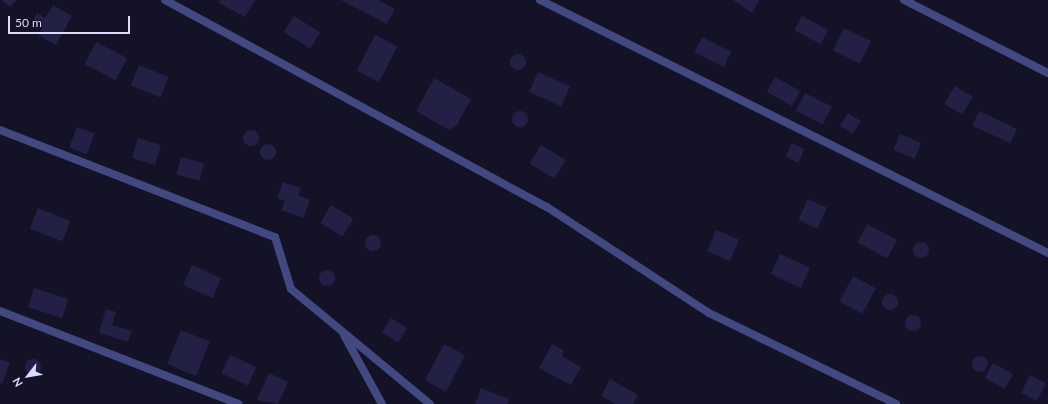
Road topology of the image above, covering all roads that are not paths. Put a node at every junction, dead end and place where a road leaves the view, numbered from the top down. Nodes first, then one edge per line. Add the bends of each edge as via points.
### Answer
1 (165, 0) edge
2 (540, 0) edge
3 (904, 0) edge
4 (1048, 73) edge
5 (0, 130) edge
6 (1048, 253) edge
7 (0, 311) edge
8 (342, 331) junction
9 (239, 404) edge
10 (382, 404) edge
11 (430, 404) edge
12 (896, 404) edge

1 - 12 street via 547,207 709,313
2 - 6 street
3 - 4 street
5 - 8 street via 275,236 291,289
7 - 9 street
8 - 10 street
8 - 11 street

